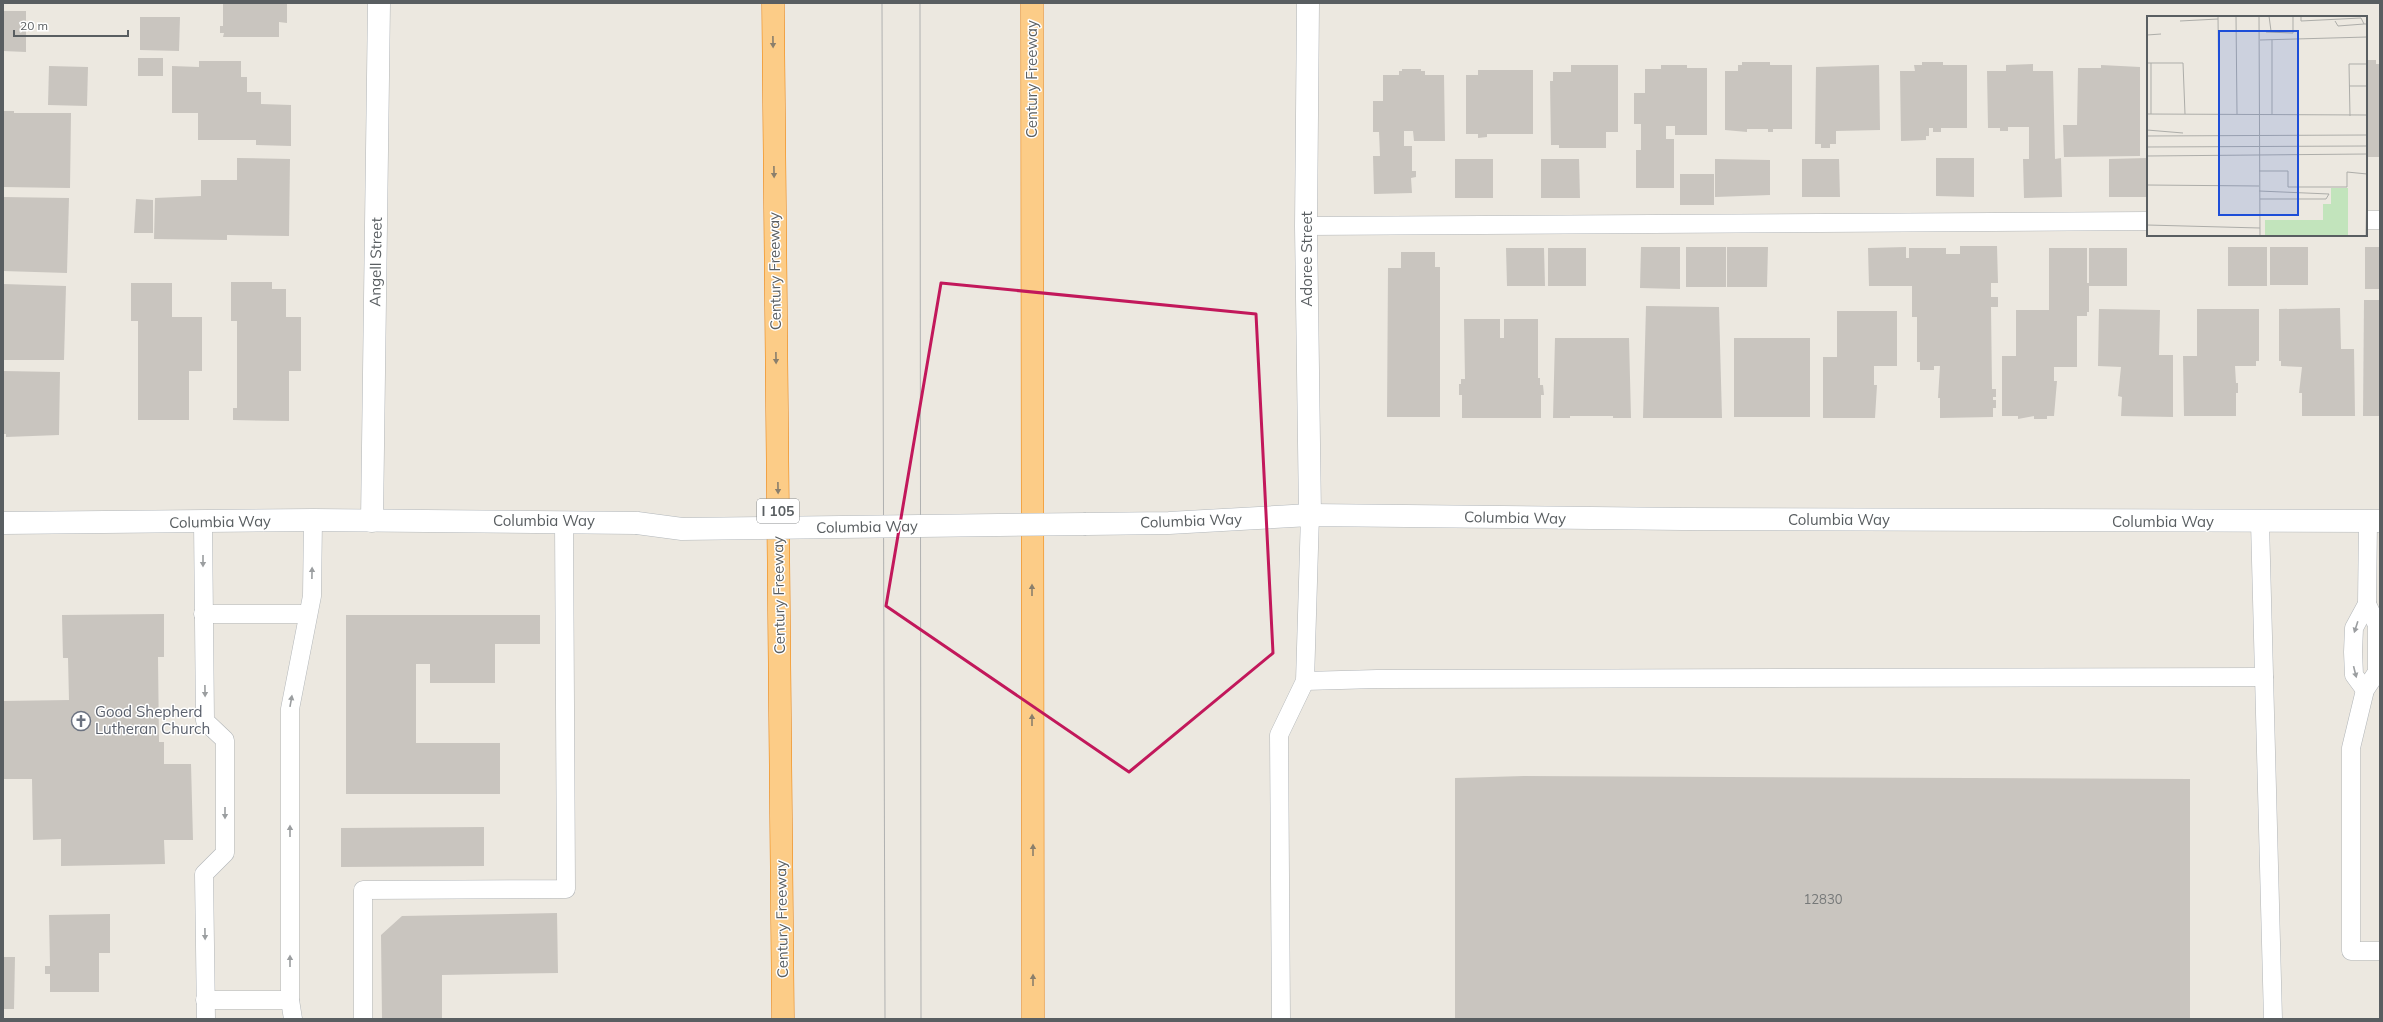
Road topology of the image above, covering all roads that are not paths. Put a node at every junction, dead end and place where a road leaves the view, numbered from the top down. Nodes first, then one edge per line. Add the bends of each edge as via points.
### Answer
1 (379, 3) edge
2 (773, 3) edge
3 (1308, 3) edge
4 (1033, 6) edge
5 (2367, 220) edge
6 (2380, 220) edge
7 (2147, 221) edge
8 (1306, 226) junction
9 (1310, 515) junction
10 (313, 520) junction
11 (372, 521) junction
12 (564, 521) junction
13 (2374, 521) edge
14 (203, 522) junction
15 (2260, 522) junction
16 (3, 523) edge
17 (2367, 604) junction
18 (203, 614) junction
19 (308, 614) junction
20 (2379, 672) edge
21 (2264, 678) junction
22 (1305, 681) junction
23 (2365, 690) junction
24 (2380, 951) edge
25 (205, 1000) junction
26 (290, 1000) junction
27 (206, 1019) edge
28 (293, 1019) edge
29 (363, 1019) edge
30 (783, 1019) edge
31 (1032, 1019) edge
32 (1281, 1019) edge
33 (2273, 1019) edge

1 - 11 street, Angell Street
2 -> 30 highway, Century Freeway / I 105
3 - 8 street, Adoree Street
31 -> 4 highway, Century Freeway
5 - 6 lane
7 - 8 lane
8 - 9 street, Adoree Street
9 - 12 street, Columbia Way, bridge via 1169,523 682,530 637,523
9 - 15 street, Columbia Way
9 - 22 lane
10 - 11 street, Columbia Way
10 - 14 street, Columbia Way
19 -> 10 lane via 312,596
11 - 12 street, Columbia Way
12 - 29 lane via 566,889 363,890
13 - 15 street, Columbia Way
13 - 17 lane
14 - 16 street, Columbia Way
14 -> 18 lane
15 - 21 lane
17 - 20 lane via 2377,625
17 -> 23 lane via 2354,628 2353,652 2354,675
18 - 19 lane
18 -> 25 lane via 205,721 225,740 226,853 204,874
26 -> 19 lane via 290,709
20 - 23 lane
21 - 22 lane
21 - 33 lane
22 - 32 lane via 1279,735
23 - 24 lane via 2351,748 2351,951
25 - 26 lane
25 - 27 lane
26 - 28 lane

